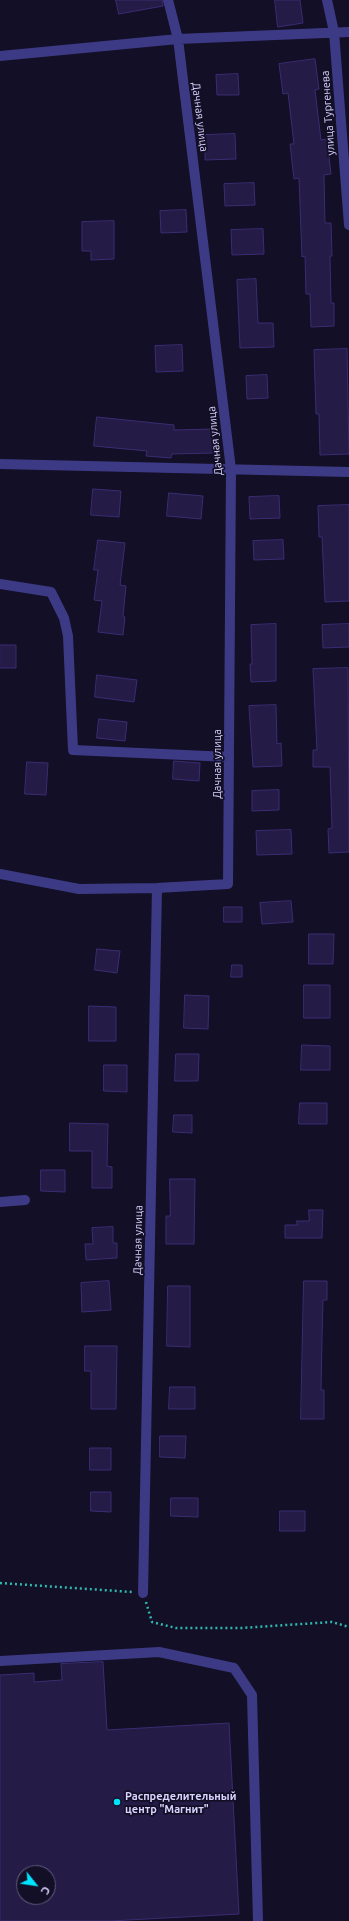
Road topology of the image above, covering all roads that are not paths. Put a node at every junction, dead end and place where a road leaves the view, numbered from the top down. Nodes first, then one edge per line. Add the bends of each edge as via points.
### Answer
1 (168, 0) edge
2 (327, 0) edge
3 (334, 32) junction
4 (349, 32) edge
5 (178, 39) junction
6 (0, 56) edge
7 (349, 225) edge
8 (0, 464) edge
9 (231, 469) junction
10 (349, 472) edge
11 (0, 584) edge
12 (229, 757) junction
13 (0, 874) edge
14 (157, 888) junction
15 (25, 1200) dead end
16 (0, 1202) edge
17 (143, 1593) road end
18 (0, 1661) edge
19 (258, 1921) edge

1 - 5 street, Дачная улица
2 - 3 street, улица Тургенева
3 - 4 street
3 - 5 street
3 - 7 street, улица Тургенева
5 - 6 street
5 - 9 street, Дачная улица
8 - 9 street
9 - 10 street
9 - 12 street, Дачная улица
11 - 12 street via 51,592 64,618 68,636 73,750
12 - 14 street, Дачная улица via 228,884
13 - 14 street via 80,889
14 - 17 street, Дачная улица
15 - 16 street
18 - 19 street via 159,1652 234,1668 252,1695

